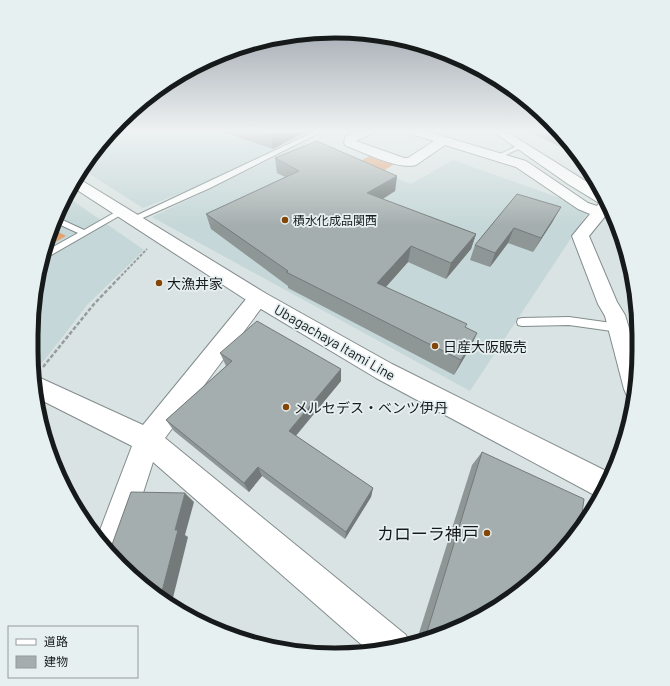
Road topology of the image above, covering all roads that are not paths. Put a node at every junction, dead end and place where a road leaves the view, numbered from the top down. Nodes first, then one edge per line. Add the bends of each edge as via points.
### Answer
1 (256, 162) edge
2 (516, 162) edge
3 (547, 162) edge
4 (79, 185) edge
5 (600, 202) edge
6 (602, 206) edge
7 (603, 208) edge
8 (127, 216) junction
9 (61, 222) edge
10 (84, 233) junction
11 (50, 252) edge
12 (258, 298) junction
13 (522, 322) dead end
14 (619, 328) junction
15 (631, 370) edge
16 (41, 390) edge
17 (147, 440) junction
18 (600, 483) edge
19 (110, 545) edge
20 (388, 643) edge

1 - 8 lane via 207,186
2 - 6 street via 577,202
3 - 5 street
4 - 8 street, Ubagachaya Itami Line
7 - 14 street via 580,236
8 - 10 lane
8 - 12 street, Ubagachaya Itami Line
9 - 10 lane
10 - 11 lane
12 - 17 street
12 - 18 street, Ubagachaya Itami Line via 384,371
13 - 14 lane via 569,321
14 - 15 street
16 - 17 street
17 - 19 street
17 - 20 street

